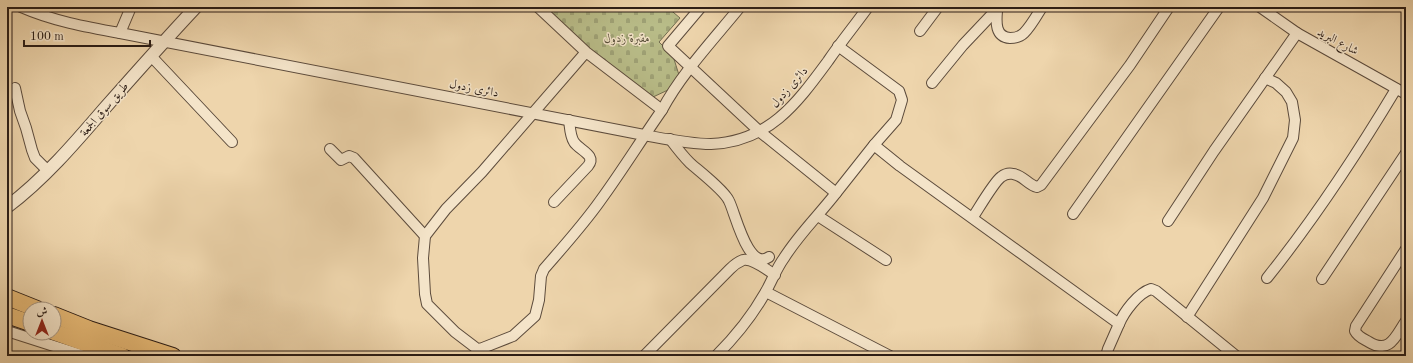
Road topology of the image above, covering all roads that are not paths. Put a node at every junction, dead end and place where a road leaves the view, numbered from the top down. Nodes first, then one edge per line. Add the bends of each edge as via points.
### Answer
1 (21, 7) edge
2 (131, 7) edge
3 (196, 7) edge
4 (538, 7) edge
5 (701, 7) edge
6 (740, 7) edge
7 (868, 7) edge
8 (938, 7) edge
9 (1042, 7) edge
10 (1169, 7) edge
11 (1219, 7) edge
12 (1262, 8) edge
13 (998, 9) edge
14 (920, 31) dead end
15 (120, 32) junction
16 (1297, 33) junction
17 (164, 42) junction
18 (838, 46) junction
19 (586, 52) junction
20 (151, 56) junction
21 (691, 68) junction
22 (1265, 78) junction
23 (932, 83) dead end
24 (15, 88) dead end
25 (1396, 89) junction
26 (1406, 94) edge
27 (662, 110) junction
28 (532, 113) junction
29 (569, 120) junction
30 (760, 131) junction
31 (644, 135) junction
32 (670, 139) junction
33 (232, 142) dead end
34 (874, 144) junction
35 (330, 149) dead end
36 (1406, 153) edge
37 (48, 171) junction
38 (836, 193) junction
39 (554, 202) dead end
40 (9, 203) edge
41 (1073, 214) dead end
42 (818, 216) junction
43 (973, 217) junction
44 (1168, 222) dead end
45 (424, 236) junction
46 (1406, 249) edge
47 (769, 258) dead end
48 (886, 260) dead end
49 (775, 275) junction
50 (1267, 278) dead end
51 (1322, 279) dead end
52 (766, 292) junction
53 (7, 298) edge
54 (22, 304) edge
55 (7, 315) edge
56 (1187, 317) junction
57 (62, 318) edge
58 (22, 320) edge
59 (1406, 321) edge
60 (1119, 324) junction
61 (7, 331) edge
62 (62, 335) edge
63 (84, 356) edge
64 (122, 356) edge
65 (173, 356) edge
66 (644, 356) edge
67 (716, 356) edge
68 (890, 356) edge
69 (1106, 356) edge
70 (1236, 356) edge

1 - 15 street, دائرى زدول via 65,22
2 - 15 street
3 - 17 street, طريق سوق الجمعة
4 - 19 street
5 - 21 street via 668,46
6 - 21 street
7 - 18 street, دائرى زدول
8 - 14 street
9 - 13 street via 1024,33 1016,38 1001,36 999,33 996,21
10 - 43 street via 1130,65 1041,185 1032,186 1022,177 1006,174 997,180
11 - 41 street
12 - 16 street, شارع البريد
13 - 23 street via 964,44
15 - 17 street, دائرى زدول
16 - 22 street
16 - 25 street, شارع البريد
17 - 20 street, طريق سوق الجمعة
17 - 28 street, دائرى زدول
18 - 30 street, دائرى زدول via 794,105 778,120
18 - 34 street via 899,91 902,100 896,120
19 - 27 street
19 - 28 street
20 - 33 street
20 - 37 street, طريق سوق الجمعة
21 - 27 street
21 - 30 street
22 - 44 street
22 - 56 street via 1276,83 1292,102 1294,138 1263,198
24 - 37 street via 35,158
25 - 26 street, شارع البريد
25 - 50 street via 1296,242
27 - 31 street
28 - 29 street, دائرى زدول
28 - 45 street
29 - 31 street, دائرى زدول
29 - 39 street via 574,142 590,156 591,161
30 - 32 street, دائرى زدول via 736,140 712,144
30 - 38 street
31 - 32 street, دائرى زدول
31 - 45 street via 586,221 544,269 535,316 510,338 483,350 476,348 427,304
32 - 47 street via 683,156 727,197 748,248 760,259
34 - 38 street
34 - 43 street via 900,166
35 - 45 street via 340,160 349,156 354,158
36 - 51 street
37 - 40 street, طريق سوق الجمعة
38 - 42 street
42 - 48 street
42 - 49 street via 782,259
43 - 60 street
46 - 59 street via 1355,331 1372,344 1384,347 1391,343
49 - 52 street
49 - 66 street via 750,260 736,264
52 - 67 street via 735,336
52 - 68 street
53 - 54 highway
55 - 58 highway
56 - 60 street via 1151,289 1143,293 1123,314
56 - 70 street
57 - 65 highway
60 - 69 street
61 - 63 street
62 - 64 highway

